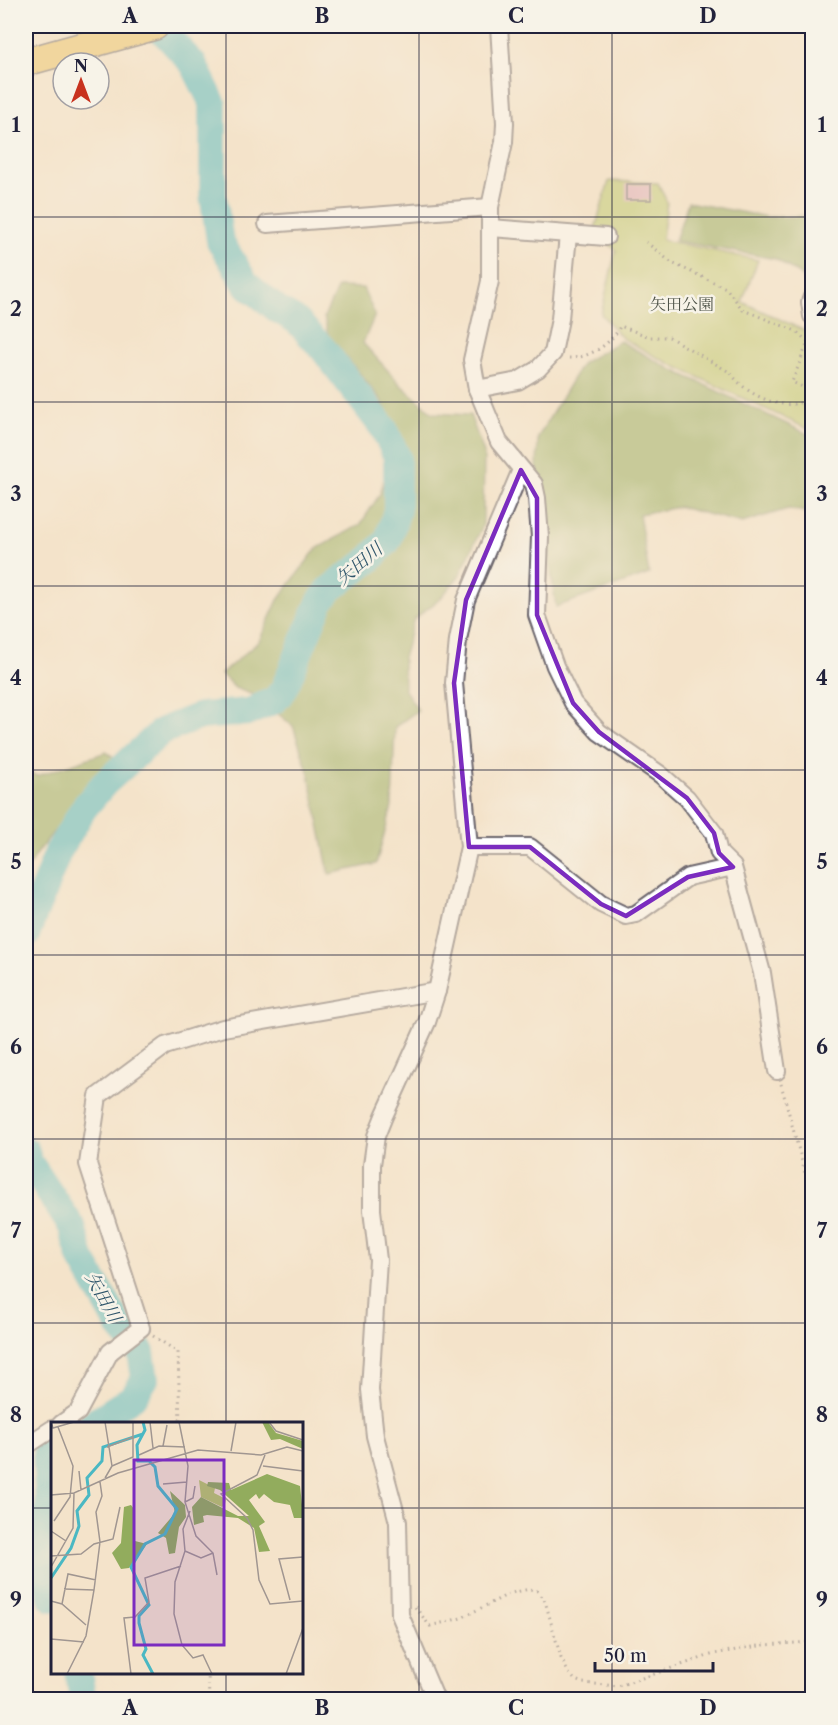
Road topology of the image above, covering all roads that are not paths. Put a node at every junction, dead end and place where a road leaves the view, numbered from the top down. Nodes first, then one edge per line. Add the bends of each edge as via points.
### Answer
1 (155, 26) edge
2 (499, 26) edge
3 (26, 62) edge
4 (490, 207) junction
5 (267, 224) dead end
6 (491, 228) junction
7 (568, 235) junction
8 (606, 237) dead end
9 (813, 297) edge
10 (813, 316) edge
11 (477, 389) junction
12 (521, 470) junction
13 (469, 847) junction
14 (734, 867) junction
15 (436, 991) junction
16 (777, 1071) road end
17 (64, 1422) edge
18 (51, 1430) edge
19 (26, 1446) edge
20 (436, 1700) edge

1 - 3 highway
2 - 4 street via 505,123
4 - 5 street
4 - 6 street
6 - 7 street
6 - 11 street via 490,281 472,360
7 - 8 street
7 - 11 street via 560,319 552,353 538,369 518,381
9 - 10 street
11 - 12 street via 499,442
12 - 13 street via 465,600 458,640 454,683
12 - 14 street via 534,484 539,510 537,615 573,704 599,732 687,798 714,833 719,853
13 - 14 street via 530,847 601,904 626,916 636,914 688,877
13 - 15 street
14 - 16 street via 762,973
15 - 17 street via 223,1028 165,1046 98,1096 88,1164 141,1328 110,1352 78,1412
15 - 20 street via 427,1022 376,1136 372,1210 378,1260 370,1390 375,1436 398,1522 400,1615
18 - 19 street

